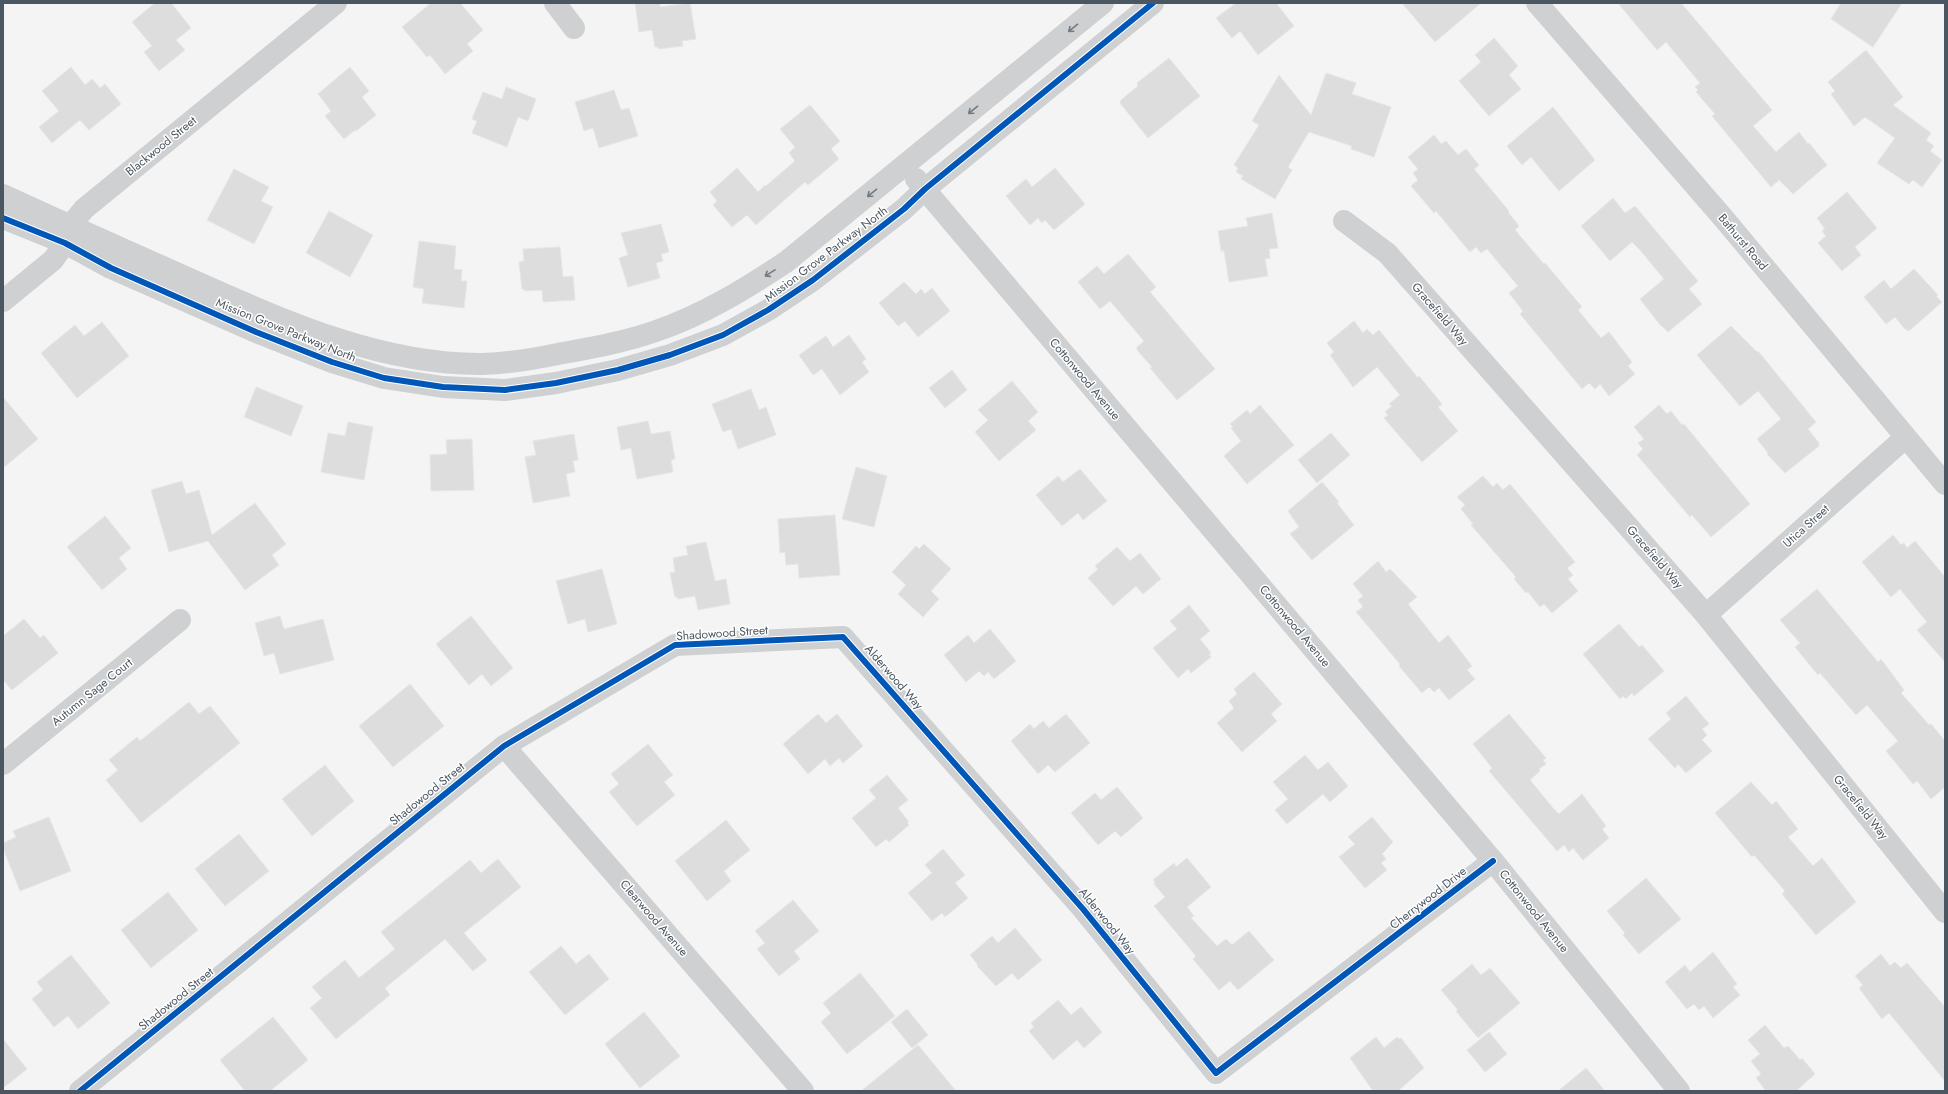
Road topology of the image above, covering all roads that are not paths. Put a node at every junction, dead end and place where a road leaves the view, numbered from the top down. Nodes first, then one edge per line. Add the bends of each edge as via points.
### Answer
1 (336, 3) edge
2 (555, 3) edge
3 (1103, 3) edge
4 (1153, 3) edge
5 (1537, 3) edge
6 (574, 28) dead end
7 (905, 166) junction
8 (925, 189) junction
9 (3, 195) edge
10 (3, 218) edge
11 (1344, 221) dead end
12 (68, 234) junction
13 (3, 302) edge
14 (1906, 437) junction
15 (1945, 484) edge
16 (1706, 615) junction
17 (180, 620) dead end
18 (843, 637) joint
19 (504, 746) junction
20 (3, 764) edge
21 (1493, 861) junction
22 (1945, 912) edge
23 (1376, 952) joint
24 (80, 1091) edge
25 (803, 1091) edge
26 (1680, 1091) edge

1 - 12 street, Blackwood Street via 84,209
2 - 6 street
3 -> 7 street, Mission Grove Parkway North
4 - 8 street, Mission Grove Parkway North
5 - 14 street, Bathurst Road via 1725,220
7 - 8 street, Cottonwood Avenue
7 -> 12 street, Mission Grove Parkway North via 786,262 707,309 657,330 597,347 533,359 484,364 432,360 375,349 317,333
8 - 12 street, Mission Grove Parkway North via 904,209 813,280 768,310 723,335 670,355 618,370 505,390 443,387 384,378 332,362 256,332 118,271
8 - 21 street, Cottonwood Avenue
9 - 12 street, Mission Grove Parkway North
10 - 12 street, Mission Grove Parkway North
11 - 16 street, Gracefield Way via 1387,253
12 - 13 street, Blackwood Street via 53,260
14 - 15 street, Bathurst Road
14 - 16 street, Utica Street
16 - 22 street, Gracefield Way
17 - 20 street, Autumn Sage Court
18 - 19 street, Shadowood Street via 675,645
18 - 23 street, Alderwood Way via 1083,909 1216,1073
19 - 24 street, Shadowood Street
19 - 25 street, Clearwood Avenue
21 - 23 street, Cherrywood Drive
21 - 26 street, Cottonwood Avenue

